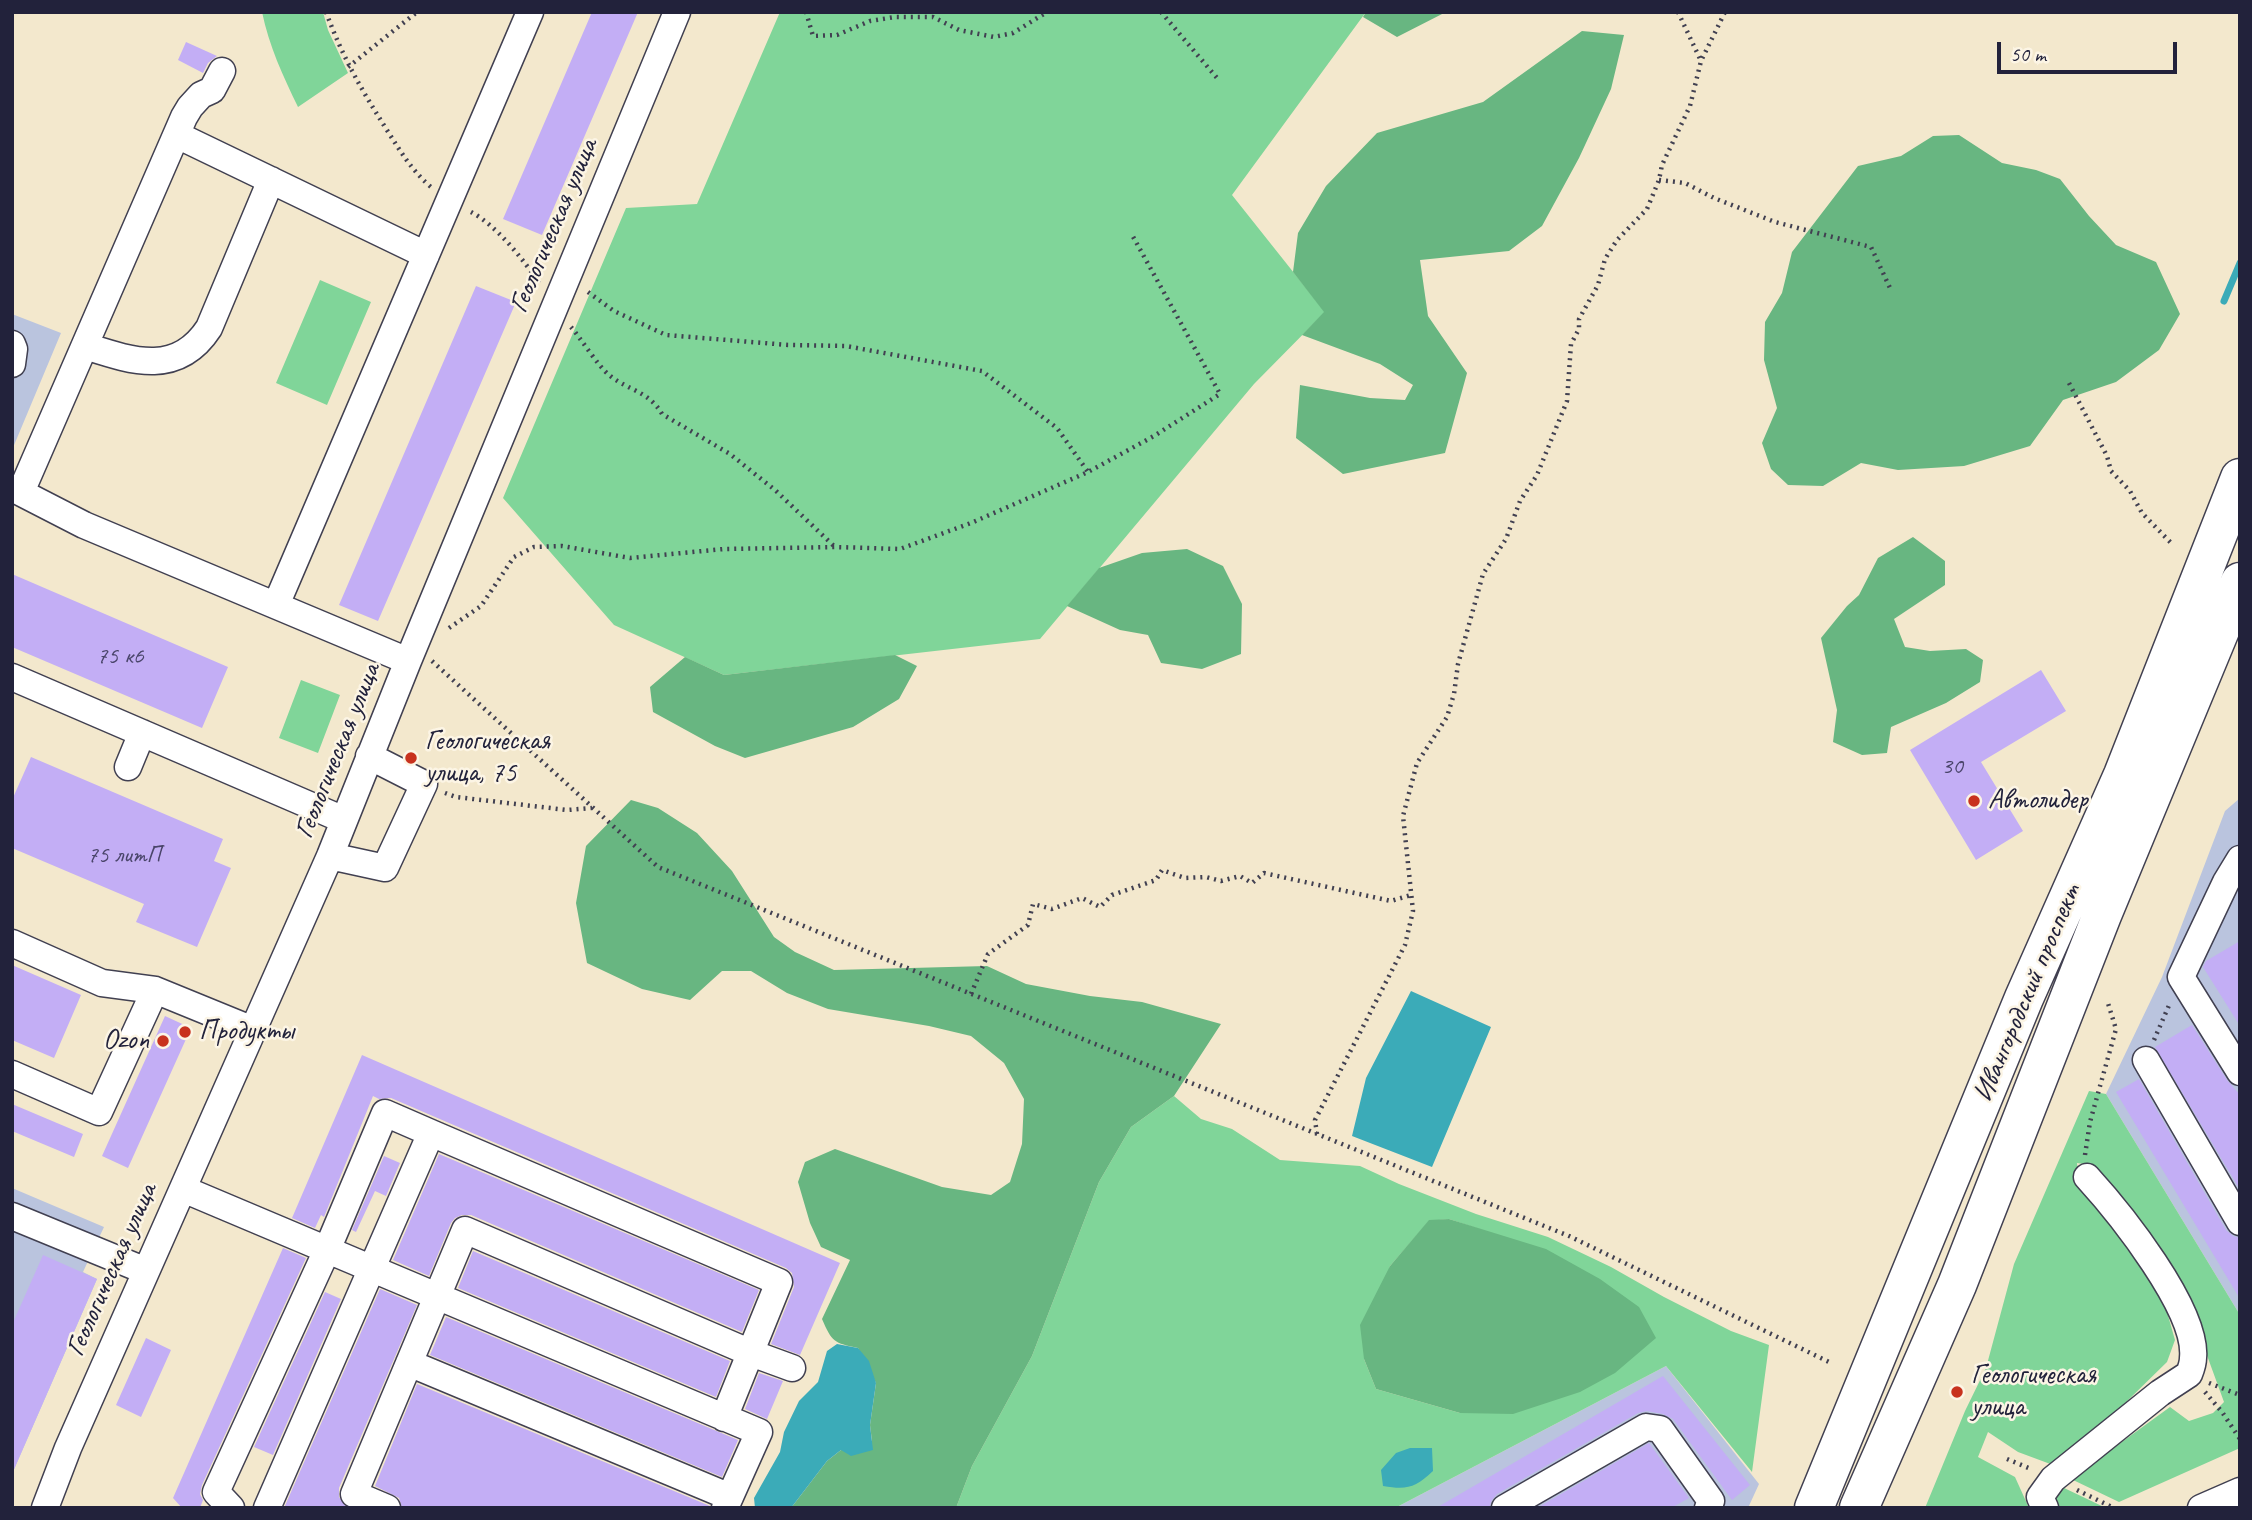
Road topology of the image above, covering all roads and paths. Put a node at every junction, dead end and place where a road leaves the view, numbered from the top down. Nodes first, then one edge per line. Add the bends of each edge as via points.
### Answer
1 (326, 12) edge
2 (417, 12) edge
3 (677, 12) edge
4 (806, 12) edge
5 (1047, 12) edge
6 (1161, 12) edge
7 (1678, 12) edge
8 (1725, 12) edge
9 (522, 15) edge
10 (1701, 61) junction
11 (348, 67) junction
12 (222, 71) dead end
13 (1217, 78) dead end
14 (177, 135) junction
15 (271, 180) junction
16 (1659, 180) junction
17 (449, 202) junction
18 (1131, 233) dead end
19 (426, 255) junction
20 (567, 277) junction
21 (1890, 288) dead end
22 (555, 306) junction
23 (12, 344) edge
24 (85, 346) junction
25 (12, 364) edge
26 (2069, 383) dead end
27 (1088, 472) junction
28 (2240, 478) edge
29 (16, 490) edge
30 (2173, 545) dead end
31 (835, 547) junction
32 (2237, 593) edge
33 (276, 605) junction
34 (411, 653) junction
35 (12, 677) edge
36 (142, 733) junction
37 (369, 756) junction
38 (128, 767) dead end
39 (424, 784) junction
40 (593, 808) junction
41 (344, 820) junction
42 (330, 856) junction
43 (2240, 859) edge
44 (2226, 882) junction
45 (1411, 895) junction
46 (2240, 905) edge
47 (12, 943) edge
48 (2181, 977) junction
49 (155, 990) junction
50 (971, 994) junction
51 (2107, 1000) dead end
52 (253, 1030) junction
53 (2146, 1060) joint
54 (2240, 1072) edge
55 (12, 1074) edge
56 (430, 1133) junction
57 (1318, 1134) junction
58 (2087, 1177) joint
59 (183, 1189) junction
60 (12, 1216) edge
61 (2240, 1222) edge
62 (327, 1250) junction
63 (370, 1268) junction
64 (146, 1271) junction
65 (437, 1296) junction
66 (751, 1353) junction
67 (1829, 1362) dead end
68 (409, 1363) junction
69 (792, 1368) dead end
70 (2189, 1374) junction
71 (2240, 1395) edge
72 (724, 1418) junction
73 (2240, 1439) edge
74 (2240, 1490) edge
75 (727, 1503) edge
76 (45, 1508) edge
77 (231, 1508) edge
78 (267, 1508) edge
79 (387, 1508) edge
80 (1505, 1508) edge
81 (1708, 1508) edge
82 (1814, 1508) edge
83 (1859, 1508) edge
84 (2045, 1508) edge
85 (2202, 1508) edge

1 - 11 path
2 - 11 path
3 - 20 street, Геологическая улица
4 - 5 path via 813,36 836,35 895,17 933,17 959,30 994,37 1013,33
6 - 13 path
7 - 10 path
8 - 10 path
9 - 17 street
10 - 16 path via 1690,106
11 - 17 path via 415,173
12 - 14 street via 212,90 190,107
14 - 15 street
14 - 24 street
15 - 19 street
15 - 24 street via 199,344 180,358 157,361 127,359
16 - 21 path via 1685,183 1775,222 1871,247
16 - 45 path via 1647,209 1605,259 1598,285 1578,319 1567,401 1506,539 1483,573 1447,717 1417,763 1403,816
17 - 19 street
17 - 22 path via 481,217 527,264
18 - 27 path via 1220,394
19 - 33 street
20 - 22 street, Геологическая улица
20 - 27 path via 614,311 666,335 846,346 982,371 1057,428
22 - 31 path via 609,375 635,388 662,414 730,454
22 - 34 street, Геологическая улица
23 - 25 street
24 - 29 street
26 - 30 path via 2111,471
27 - 31 path via 900,550
28 - 82 highway, Ивангородский проспект via 2123,775 2024,998
29 - 33 street via 84,525
31 - 34 path via 724,549 630,558 562,546 534,547 514,557 481,606
32 - 83 highway, Ивангородский проспект via 2102,915 1957,1285
33 - 34 street
34 - 37 street, Геологическая улица
34 - 40 path
35 - 36 street
36 - 38 street
36 - 41 street
37 - 39 street
37 - 41 street, Геологическая улица
39 - 40 path via 456,797 567,810
39 - 42 street via 385,868
40 - 50 path via 658,867
41 - 42 street, Геологическая улица
42 - 52 street, Геологическая улица
43 - 44 street
44 - 46 street
44 - 48 street
45 - 50 path via 1391,901 1264,873 1252,883 1240,876 1221,881 1185,878 1162,870 1156,880 1112,895 1100,907 1082,898 1052,909 1033,904 1028,925 988,954
45 - 57 path via 1413,911 1405,945 1315,1120
47 - 49 street via 102,983
48 - 53 path
48 - 54 street
49 - 52 street
49 - 55 street via 99,1112
50 - 57 path
51 - 58 path via 2116,1029 2090,1122 2084,1157
52 - 59 street, Геологическая улица
53 - 61 street
56 - 62 street via 385,1112
56 - 63 street
56 - 66 street via 779,1282
57 - 67 path via 1569,1236
58 - 70 street via 2117,1210 2158,1269 2186,1322 2194,1356
59 - 62 street
59 - 64 street, Геологическая улица
60 - 64 street
62 - 63 street
62 - 77 street via 216,1492
63 - 65 street
63 - 78 street
64 - 76 street, Геологическая улица
65 - 66 street via 465,1230
65 - 68 street
65 - 72 street
66 - 69 street
66 - 72 street
68 - 75 street
68 - 79 street via 354,1494
70 - 71 path
70 - 73 path
70 - 84 street via 2053,1479 2040,1497
72 - 75 street via 759,1432
74 - 85 street
80 - 81 street via 1646,1427 1660,1430 1711,1501

